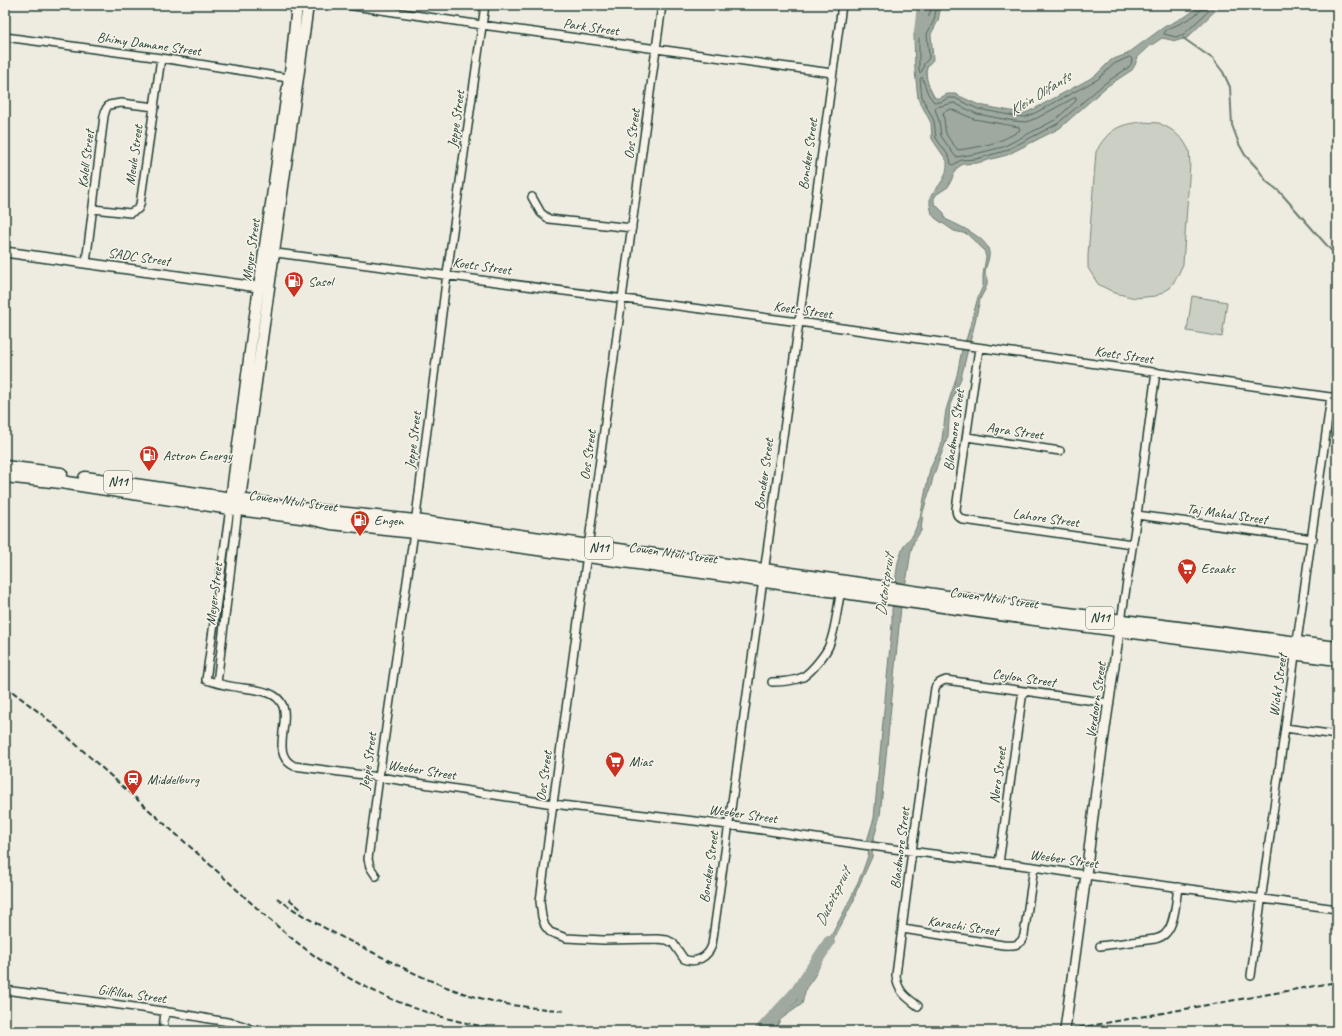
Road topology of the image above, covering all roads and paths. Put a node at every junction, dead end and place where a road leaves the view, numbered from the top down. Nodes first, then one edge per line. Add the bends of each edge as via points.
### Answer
1 (297, 5) edge
2 (308, 5) edge
3 (347, 5) edge
4 (485, 5) edge
5 (662, 5) edge
6 (842, 5) edge
7 (482, 25) junction
8 (5, 37) edge
9 (656, 49) junction
10 (161, 58) junction
11 (832, 73) junction
12 (288, 78) junction
13 (155, 107) junction
14 (532, 197) dead end
15 (93, 209) junction
16 (632, 228) junction
17 (5, 252) edge
18 (270, 252) junction
19 (86, 263) junction
20 (447, 274) junction
21 (264, 288) junction
22 (623, 298) junction
23 (799, 322) junction
24 (975, 347) junction
25 (1156, 372) junction
26 (1334, 398) edge
27 (967, 437) junction
28 (1060, 451) dead end
29 (5, 467) edge
30 (5, 476) edge
31 (235, 503) junction
32 (1137, 514) junction
33 (957, 515) joint
34 (414, 527) junction
35 (1313, 539) junction
36 (1132, 544) junction
37 (588, 551) junction
38 (764, 575) junction
39 (840, 591) junction
40 (888, 593) junction
41 (1120, 626) junction
42 (1296, 648) junction
43 (1337, 648) edge
44 (1337, 659) edge
45 (206, 680) joint
46 (772, 682) dead end
47 (217, 684) junction
48 (937, 684) joint
49 (1023, 691) junction
50 (1109, 703) junction
51 (1285, 728) junction
52 (1337, 735) edge
53 (379, 777) junction
54 (553, 804) junction
55 (728, 825) junction
56 (912, 851) junction
57 (999, 863) junction
58 (1034, 867) junction
59 (1086, 875) junction
60 (376, 876) dead end
61 (1178, 887) junction
62 (1261, 898) junction
63 (1337, 909) edge
64 (903, 929) junction
65 (1100, 946) dead end
66 (711, 947) joint
67 (1251, 976) dead end
68 (5, 990) edge
69 (918, 1006) dead end
70 (165, 1011) junction
71 (1065, 1026) edge
72 (163, 1031) edge
73 (253, 1031) edge

1 - 12 main road, Meyer Street
2 - 18 main road
3 - 7 street, Park Street
4 - 7 street, Jeppe Street
5 - 9 street, Oos Street
6 - 11 street, Boncker Street
7 - 9 street, Park Street
7 - 20 street, Jeppe Street
8 - 10 street, Bhimy Damane Street
9 - 11 street, Park Street
9 - 16 street, Oos Street
10 - 12 street, Bhimy Damane Street
10 - 13 street, Meule Street
11 - 23 street, Boncker Street
12 - 18 main road, Meyer Street
13 - 15 street, Meule Street via 138,209 130,213
13 - 15 street, Kalell Street via 121,103 109,105 106,109
14 - 16 street via 541,213 549,219
15 - 19 street, Kalell Street
16 - 22 street, Oos Street
17 - 19 street, SADC Street
18 - 20 street, Koets Street
18 - 21 main road, Meyer Street
19 - 21 street, SADC Street
20 - 22 street, Koets Street
20 - 34 street, Jeppe Street
21 - 31 main road, Meyer Street via 252,336
22 - 23 street, Koets Street
22 - 37 street, Oos Street
23 - 24 street, Koets Street
23 - 38 street, Boncker Street
24 - 25 street, Koets Street
24 - 27 street, Blackmore Street
25 - 26 street, Koets Street
25 - 32 street, Verdoorn Street
26 - 35 street, Wicht Street
27 - 28 street, Agra Street
27 - 33 street, Blackmore Street
29 - 31 highway, Cowen Ntuli Street / N11
30 - 31 highway, Cowen Ntuli Street / N11
31 - 34 highway, Cowen Ntuli Street / N11 via 309,510
31 - 45 street, Meyer Street
31 - 47 street, Meyer Street
32 - 35 street, Taj Mahal Street
32 - 36 street, Verdoorn Street
33 - 36 street, Lahore Street via 964,520
34 - 37 highway, Cowen Ntuli Street / N11
34 - 53 street, Jeppe Street
35 - 42 street, Wicht Street
36 - 41 street, Verdoorn Street
37 - 38 highway, Cowen Ntuli Street / N11
37 - 54 street, Oos Street
38 - 39 highway, Cowen Ntuli Street / N11
38 - 40 highway, Cowen Ntuli Street / N11
38 - 55 street, Boncker Street
39 - 40 highway, Cowen Ntuli Street / N11
39 - 46 street via 830,645 826,652 802,677
40 - 41 highway, Cowen Ntuli Street / N11 via 1028,609
41 - 42 highway, Cowen Ntuli Street / N11
41 - 50 street, Verdoorn Street
42 - 43 highway, Cowen Ntuli Street / N11
42 - 44 highway, Cowen Ntuli Street / N11
42 - 51 street, Wicht Street
45 - 47 street, Weeber Street
47 - 53 street, Weeber Street via 268,693 279,700 285,713 282,747 285,759 289,763
48 - 49 street, Ceylon Street via 946,680
48 - 56 street, Blackmore Street
49 - 50 street, Ceylon Street
49 - 57 street, Nero Street
50 - 59 street, Verdoorn Street
51 - 52 street
51 - 62 street, Wicht Street
53 - 54 street, Weeber Street
53 - 60 street, Jeppe Street via 368,859
54 - 55 street, Weeber Street
54 - 66 street, Oos Street via 540,908 544,926 550,932 574,939 667,940 673,943 682,957 689,960 701,959
55 - 56 street, Weeber Street
55 - 66 street, Boncker Street
56 - 57 street, Weeber Street
56 - 64 street, Blackmore Street
57 - 58 street, Weeber Street
58 - 59 street, Weeber Street
58 - 64 street, Karachi Street via 1024,935 1022,942 1016,946
59 - 61 street, Weeber Street
59 - 71 street, Verdoorn Street
61 - 62 street, Weeber Street
61 - 65 street via 1171,923 1166,934 1155,939
62 - 63 street, Weeber Street
62 - 67 street, Wicht Street
64 - 69 street, Blackmore Street via 896,981 905,997
68 - 70 street, Gilfillan Street
70 - 72 street
70 - 73 street, Gilfillan Street via 232,1023

